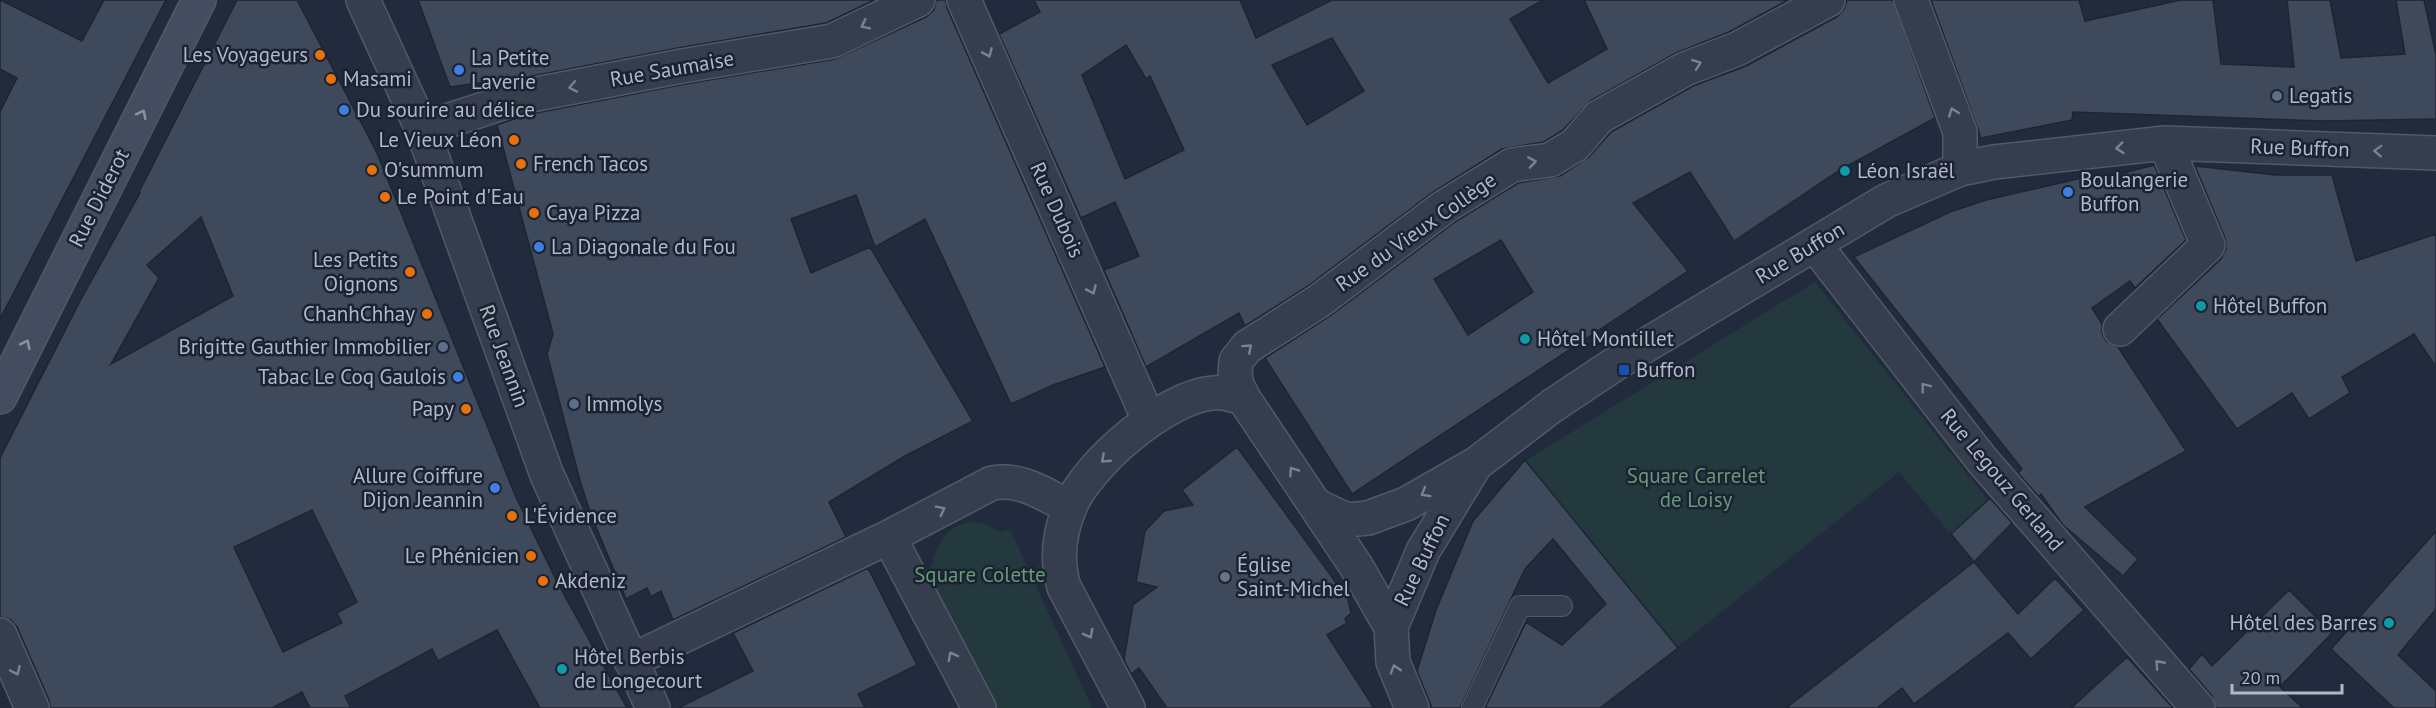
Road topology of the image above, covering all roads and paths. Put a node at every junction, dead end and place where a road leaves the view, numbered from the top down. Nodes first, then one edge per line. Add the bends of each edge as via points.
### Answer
1 (199, 0) edge
2 (363, 0) edge
3 (918, 0) edge
4 (964, 0) edge
5 (1828, 0) edge
6 (1911, 0) edge
7 (422, 129) junction
8 (2165, 143) junction
9 (2436, 153) edge
10 (1960, 169) junction
11 (1815, 244) junction
12 (2120, 329) dead end
13 (2, 390) edge
14 (1244, 399) junction
15 (1149, 420) junction
16 (1476, 464) junction
17 (1317, 506) junction
18 (1070, 507) junction
19 (889, 537) junction
20 (1562, 606) dead end
21 (1391, 627) junction
22 (0, 635) edge
23 (632, 661) junction
24 (32, 708) edge
25 (653, 708) edge
26 (979, 708) edge
27 (1128, 708) edge
28 (1412, 708) edge
29 (1472, 708) edge
30 (2198, 708) edge

13 -> 1 street, Rue Diderot
2 - 7 street, Rue Jeannin
3 -> 7 street, Rue Saumaise via 832,41 521,97
4 -> 15 street, Rue Dubois
14 -> 5 street, Rue du Vieux Collège via 1235,374 1236,361 1247,347 1319,301 1444,207 1512,165 1550,160 1575,145 1599,117 1684,69 1737,49
10 -> 6 street via 1960,132
7 - 23 street, Rue Jeannin via 547,475
9 -> 8 street, Rue Buffon
8 -> 10 street, Rue Buffon
8 - 12 street via 2208,245
10 - 11 street, Rue Buffon via 1886,201
11 - 16 street, Rue Buffon via 1618,362
30 -> 11 street, Rue Legouz Gerland via 1982,460
14 - 15 street via 1224,393 1201,395
17 -> 14 street, Rue du Vieux Collège
15 -> 18 street via 1092,471
16 -> 17 street, Rue Buffon via 1406,504 1368,518 1347,520
16 - 21 street, Rue Buffon via 1423,551
17 - 21 street, Rue du Vieux Collège
19 -> 18 street via 992,483 1020,482
18 -> 27 street via 1058,554 1059,572
19 - 23 street
26 -> 19 street
20 - 29 lane via 1520,606
28 -> 21 street via 1393,662
22 -> 24 street
23 - 25 street, Rue Jeannin

